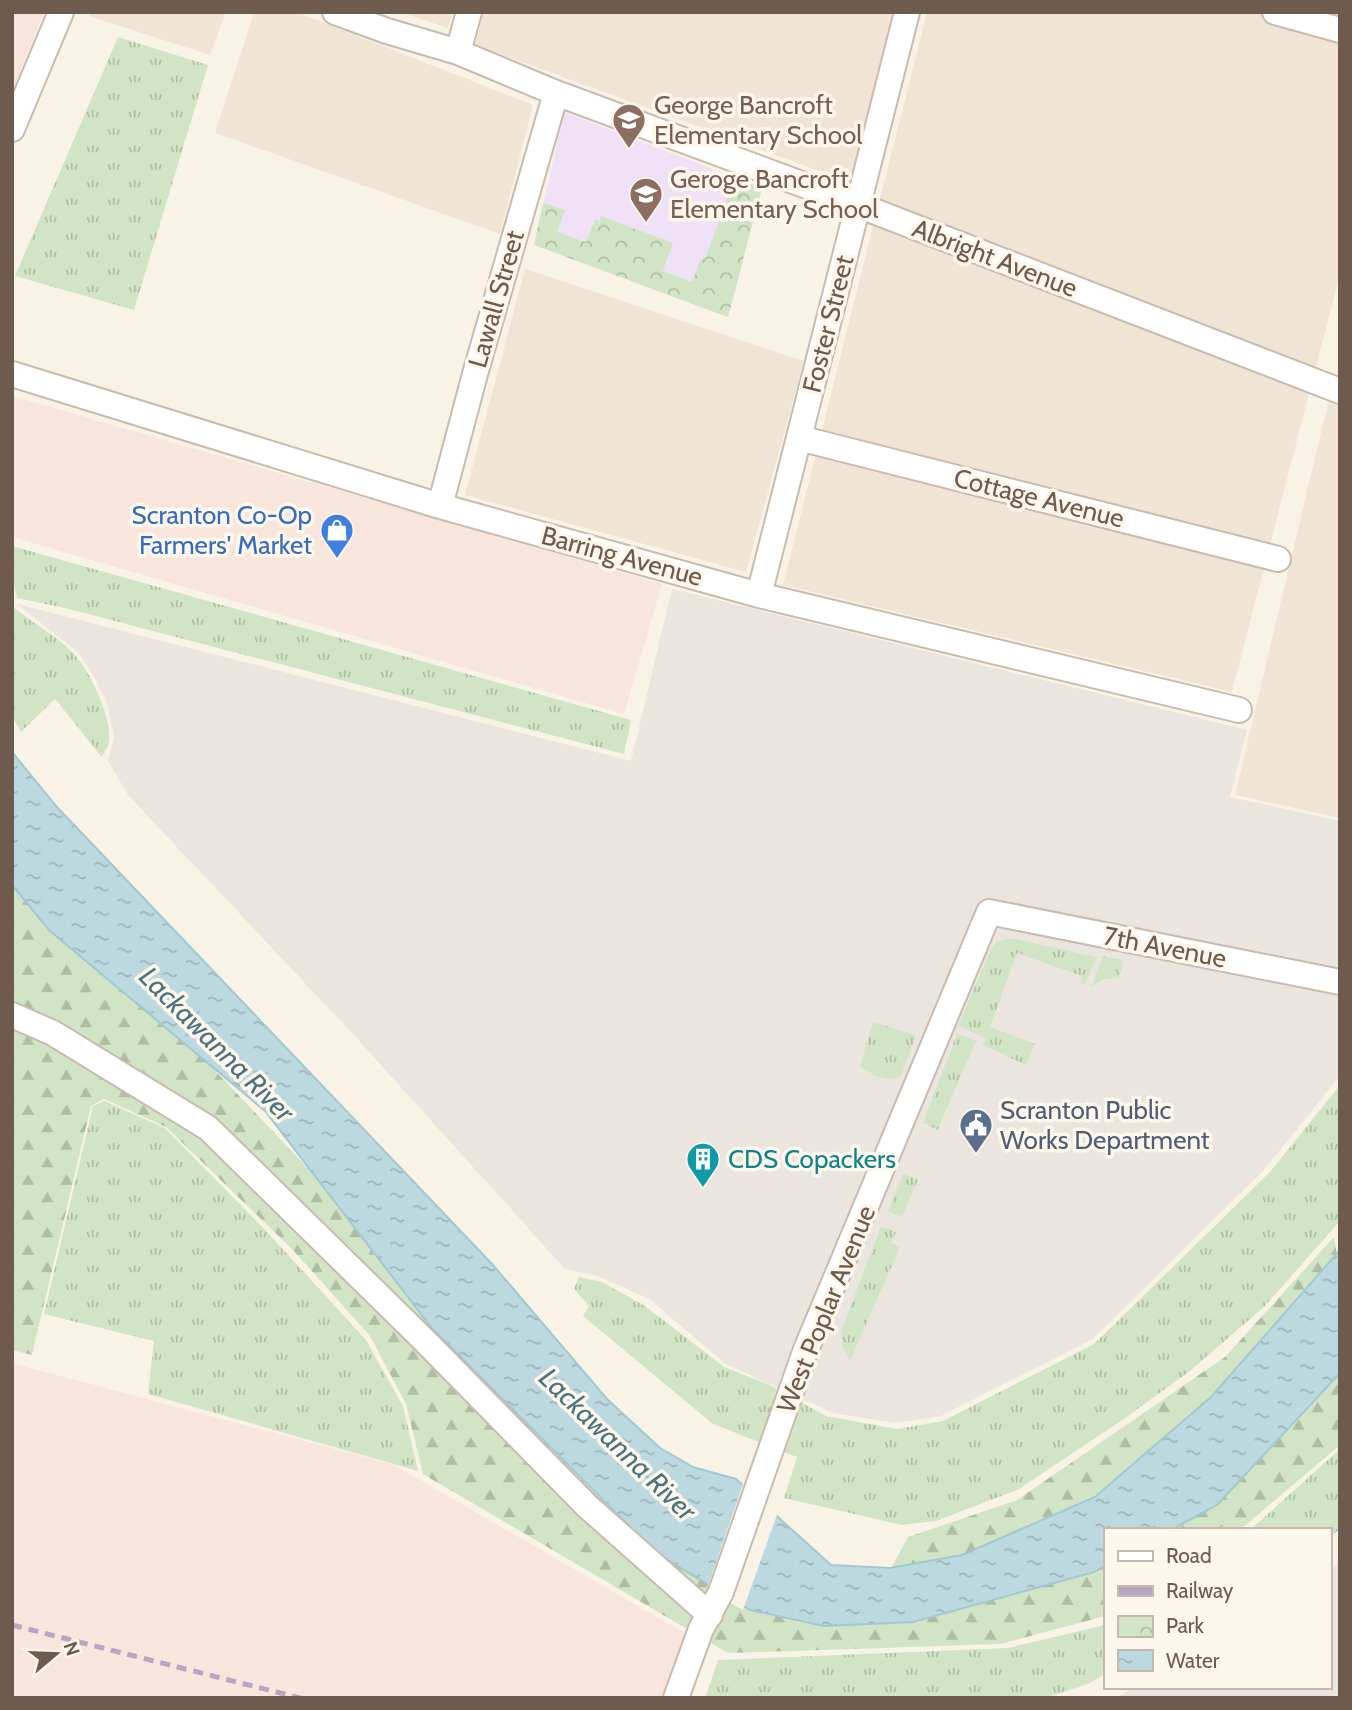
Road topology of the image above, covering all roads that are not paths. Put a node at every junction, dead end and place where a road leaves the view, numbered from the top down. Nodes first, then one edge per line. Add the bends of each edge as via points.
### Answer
1 (61, 12) edge
2 (335, 12) edge
3 (469, 12) edge
4 (906, 12) edge
5 (1275, 12) edge
6 (1340, 30) edge
7 (458, 52) junction
8 (556, 93) junction
9 (12, 129) edge
10 (858, 205) junction
11 (12, 374) edge
12 (1340, 391) edge
13 (799, 438) junction
14 (440, 506) junction
15 (1278, 559) dead end
16 (759, 594) junction
17 (1239, 710) dead end
18 (989, 912) joint
19 (1340, 982) edge
20 (12, 1015) edge
21 (710, 1615) junction
22 (676, 1698) edge

1 - 9 street
2 - 7 street, Albright Avenue
3 - 7 street
4 - 10 street, Foster Street
5 - 6 street
7 - 8 street, Albright Avenue
8 - 10 street, Albright Avenue
8 - 14 street, Lawall Street
10 - 12 street, Albright Avenue
10 - 13 street, Foster Street
11 - 14 street, Barring Avenue
13 - 15 street, Cottage Avenue
13 - 16 street, Foster Street
14 - 16 street, Barring Avenue
16 - 17 street, Barring Avenue
18 - 19 street, 7th Avenue
18 - 21 street, West Poplar Avenue via 805,1352
20 - 21 street via 53,1033 208,1128 587,1506
21 - 22 street, West Poplar Avenue

